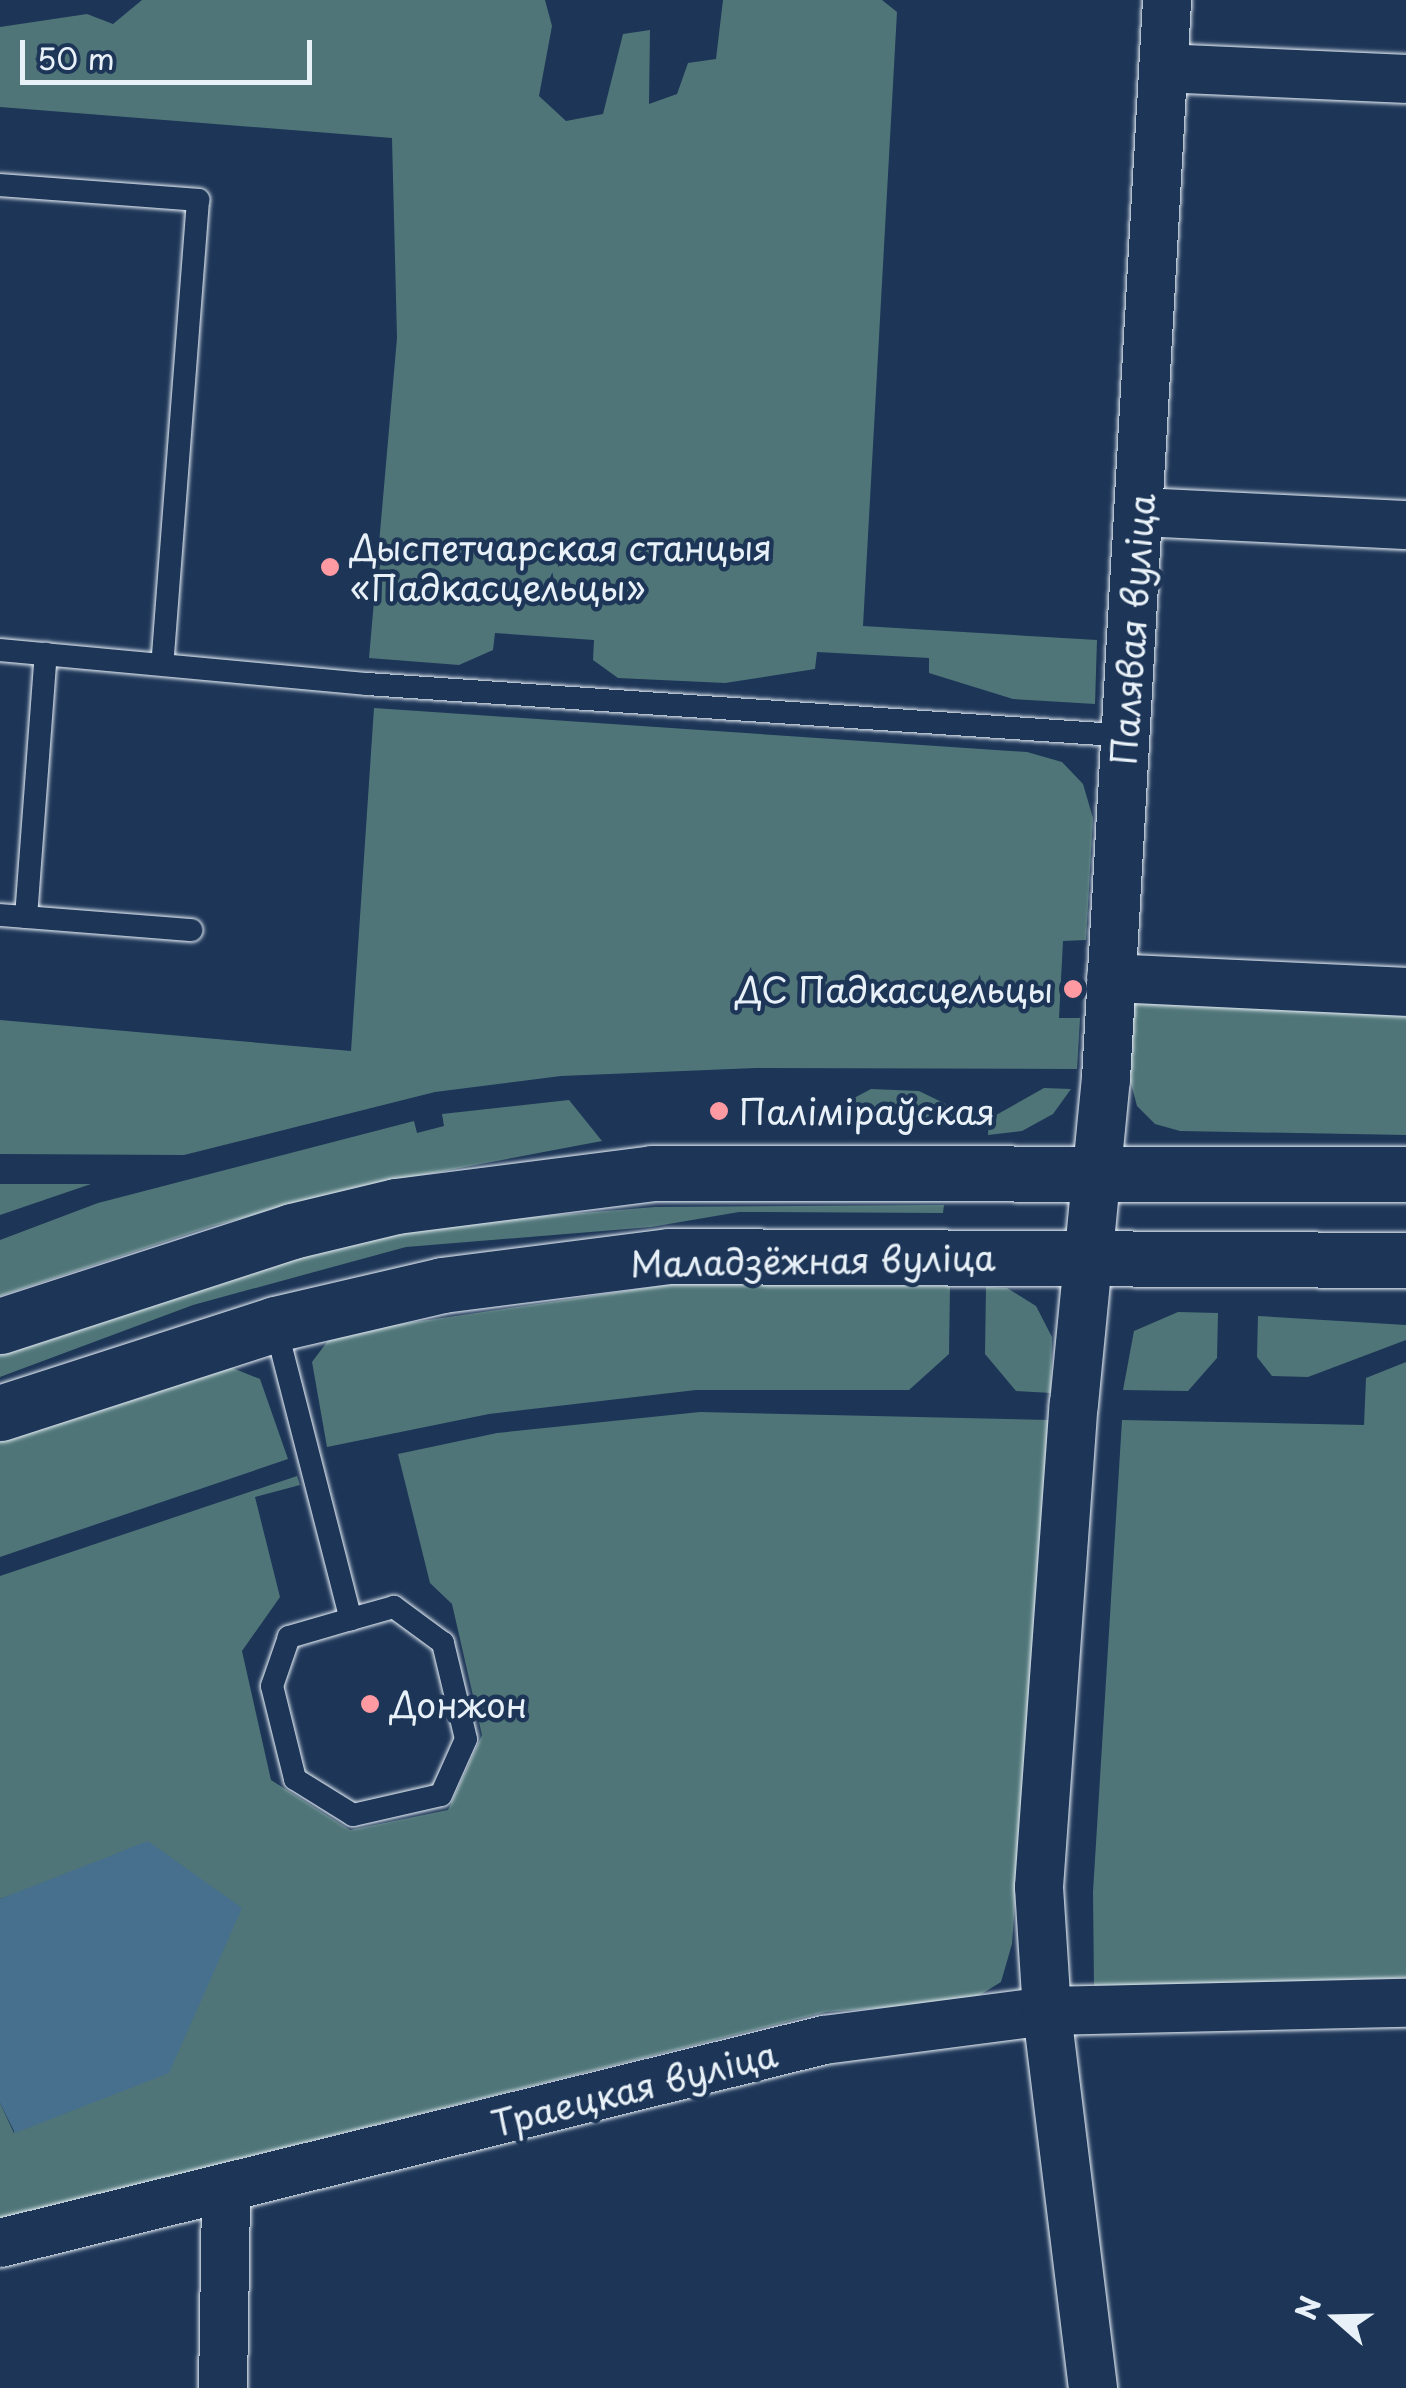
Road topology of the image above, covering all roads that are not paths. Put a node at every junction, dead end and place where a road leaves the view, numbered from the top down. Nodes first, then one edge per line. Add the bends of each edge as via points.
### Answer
1 (1167, 0) edge
2 (1164, 68) junction
3 (1406, 79) edge
4 (0, 185) edge
5 (1140, 512) junction
6 (1406, 525) edge
7 (0, 650) edge
8 (46, 654) junction
9 (162, 662) junction
10 (1129, 736) junction
11 (0, 915) edge
12 (26, 917) junction
13 (192, 930) dead end
14 (1111, 978) junction
15 (1406, 992) edge
16 (1097, 1172) junction
17 (1406, 1174) edge
18 (1088, 1258) junction
19 (1406, 1260) edge
20 (274, 1324) junction
21 (0, 1326) edge
22 (0, 1413) edge
23 (351, 1619) junction
24 (1406, 2004) edge
25 (1046, 2011) junction
26 (226, 2192) junction
27 (0, 2242) edge
28 (223, 2388) edge
29 (1093, 2388) edge

1 - 2 street, Палявая вуліца
2 - 3 street
2 - 5 street, Палявая вуліца
4 - 9 lane via 198,200
5 - 6 street
5 - 10 street, Палявая вуліца
7 - 8 lane
8 - 9 lane
8 - 12 lane
9 - 10 lane via 368,684
10 - 14 street, Палявая вуліца
11 - 12 lane
12 - 13 lane
14 - 15 street
14 - 16 street, Палявая вуліца
16 - 17 main road
16 - 18 street, Палявая вуліца
16 - 21 main road via 652,1173 396,1206 292,1231
18 - 19 main road, Маладзёжная вуліца
18 - 20 main road, Маладзёжная вуліца via 669,1256 442,1285
18 - 25 street, Палявая вуліца via 1039,1888
20 - 22 main road, Маладзёжная вуліца
20 - 23 lane
23 - 23 lane via 289,1637 283,1653 272,1686 295,1779 353,1815 441,1795 466,1740 443,1643 394,1607
24 - 25 street, Траецкая вуліца
25 - 26 street, Траецкая вуліца via 824,2040
25 - 29 street, Палявая вуліца
26 - 27 street, Траецкая вуліца
26 - 28 street

